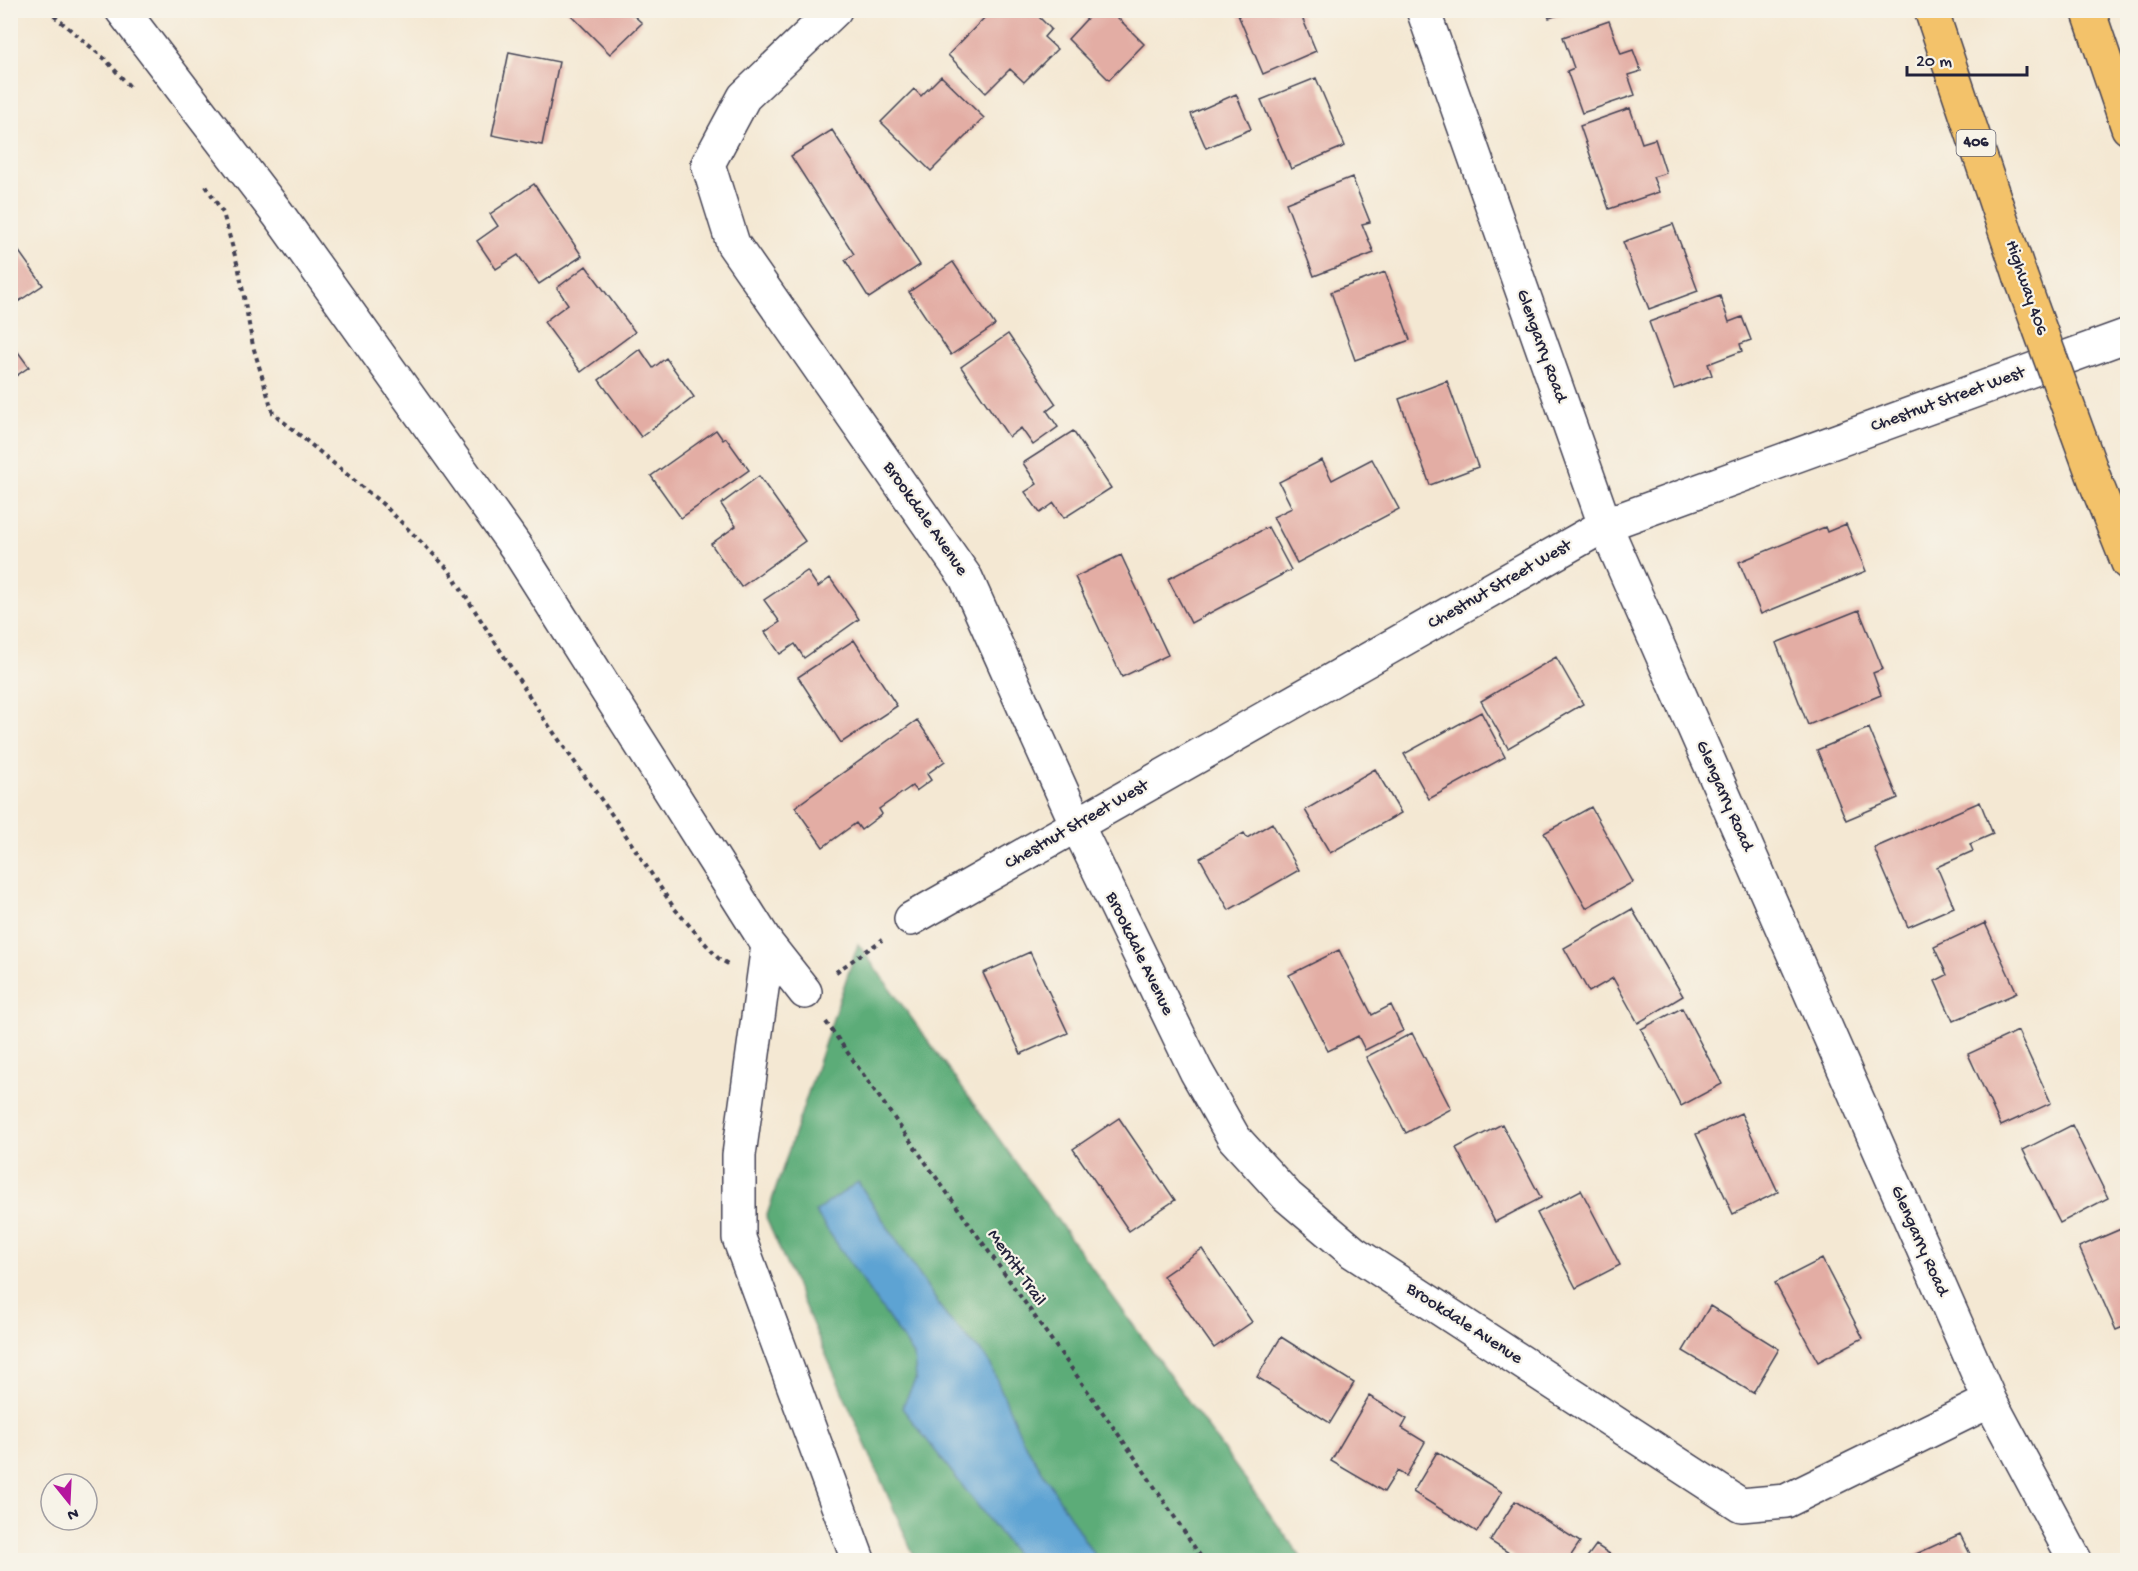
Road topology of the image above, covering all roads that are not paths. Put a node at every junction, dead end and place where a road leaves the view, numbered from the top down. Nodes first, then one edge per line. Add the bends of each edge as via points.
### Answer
1 (122, 10) edge
2 (835, 10) edge
3 (1423, 10) edge
4 (1931, 10) edge
5 (2088, 10) edge
6 (2127, 129) edge
7 (2127, 335) edge
8 (1605, 525) junction
9 (2127, 563) edge
10 (1077, 825) junction
11 (911, 920) road end
12 (768, 945) junction
13 (805, 992) road end
14 (1990, 1401) junction
15 (858, 1560) edge
16 (2075, 1560) edge

1 - 12 street via 278,214 516,547
2 - 10 street, Brookdale Avenue via 744,97 708,164 733,244 966,578
3 - 8 street, Glengarry Road
4 - 9 highway, Highway 406 / 406, bridge via 2020,275
5 - 6 highway
7 - 8 street, Chestnut Street West
8 - 10 street, Chestnut Street West
8 - 14 street, Glengarry Road
10 - 11 street, Chestnut Street West
10 - 14 street, Brookdale Avenue via 1201,1080 1234,1138 1287,1196 1353,1252 1741,1505 1785,1501
12 - 13 street
12 - 15 street via 739,1155 739,1238
14 - 16 street, Glengarry Road

